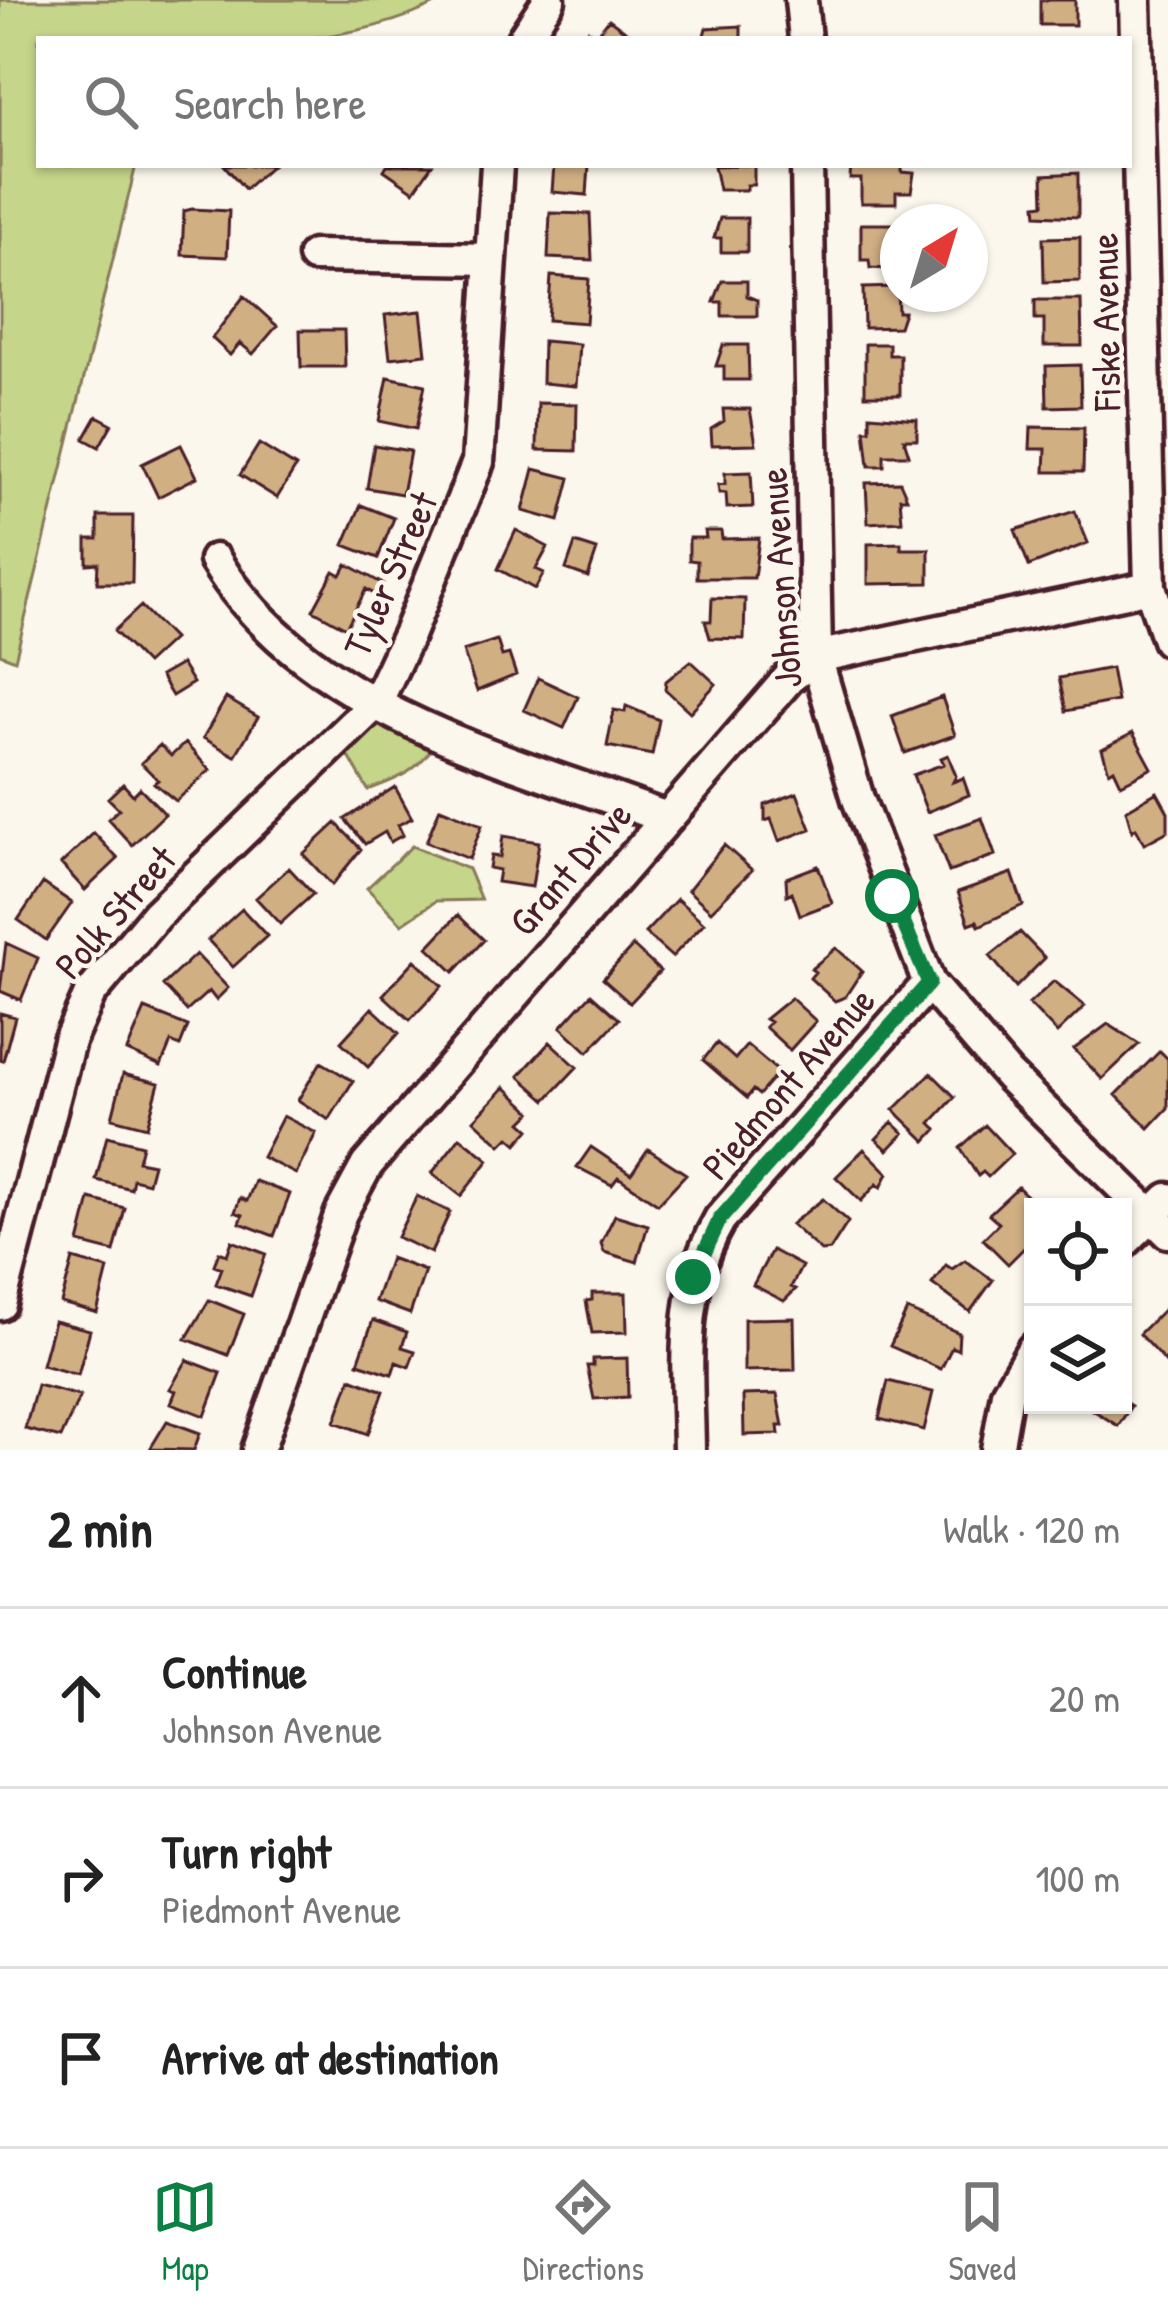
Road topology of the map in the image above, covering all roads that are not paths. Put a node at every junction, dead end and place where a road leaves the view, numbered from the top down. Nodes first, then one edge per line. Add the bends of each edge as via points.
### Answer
1 (549, 0) edge
2 (801, 0) edge
3 (1135, 0) edge
4 (526, 36) edge
5 (805, 36) edge
6 (497, 168) edge
7 (807, 168) edge
8 (314, 256) dead end
9 (491, 259) junction
10 (215, 560) dead end
11 (1150, 587) junction
12 (1168, 640) edge
13 (816, 656) junction
14 (376, 703) junction
15 (666, 818) junction
16 (929, 983) junction
17 (1162, 1216) edge
18 (1132, 1237) edge
19 (0, 1304) edge
20 (1024, 1364) edge
21 (258, 1450) edge
22 (689, 1450) edge
23 (997, 1450) edge

1 - 4 street
2 - 5 street
3 - 11 street, Fiske Avenue
6 - 9 street, Tyler Street
7 - 13 street, Johnson Avenue
8 - 9 street
9 - 14 street, Tyler Street via 478,462
10 - 14 street via 287,649
11 - 12 street, Fiske Avenue
11 - 13 street
13 - 15 street, Grant Drive
13 - 16 street, Johnson Avenue via 843,756
14 - 15 street, Tyler Street
14 - 19 street, Polk Street via 156,914 90,994 69,1041
15 - 21 street, Grant Drive via 360,1176
16 - 17 street, Johnson Avenue via 1008,1075
16 - 22 street, Piedmont Avenue via 720,1219 698,1258 688,1329
17 - 18 street
20 - 23 street via 1007,1393

